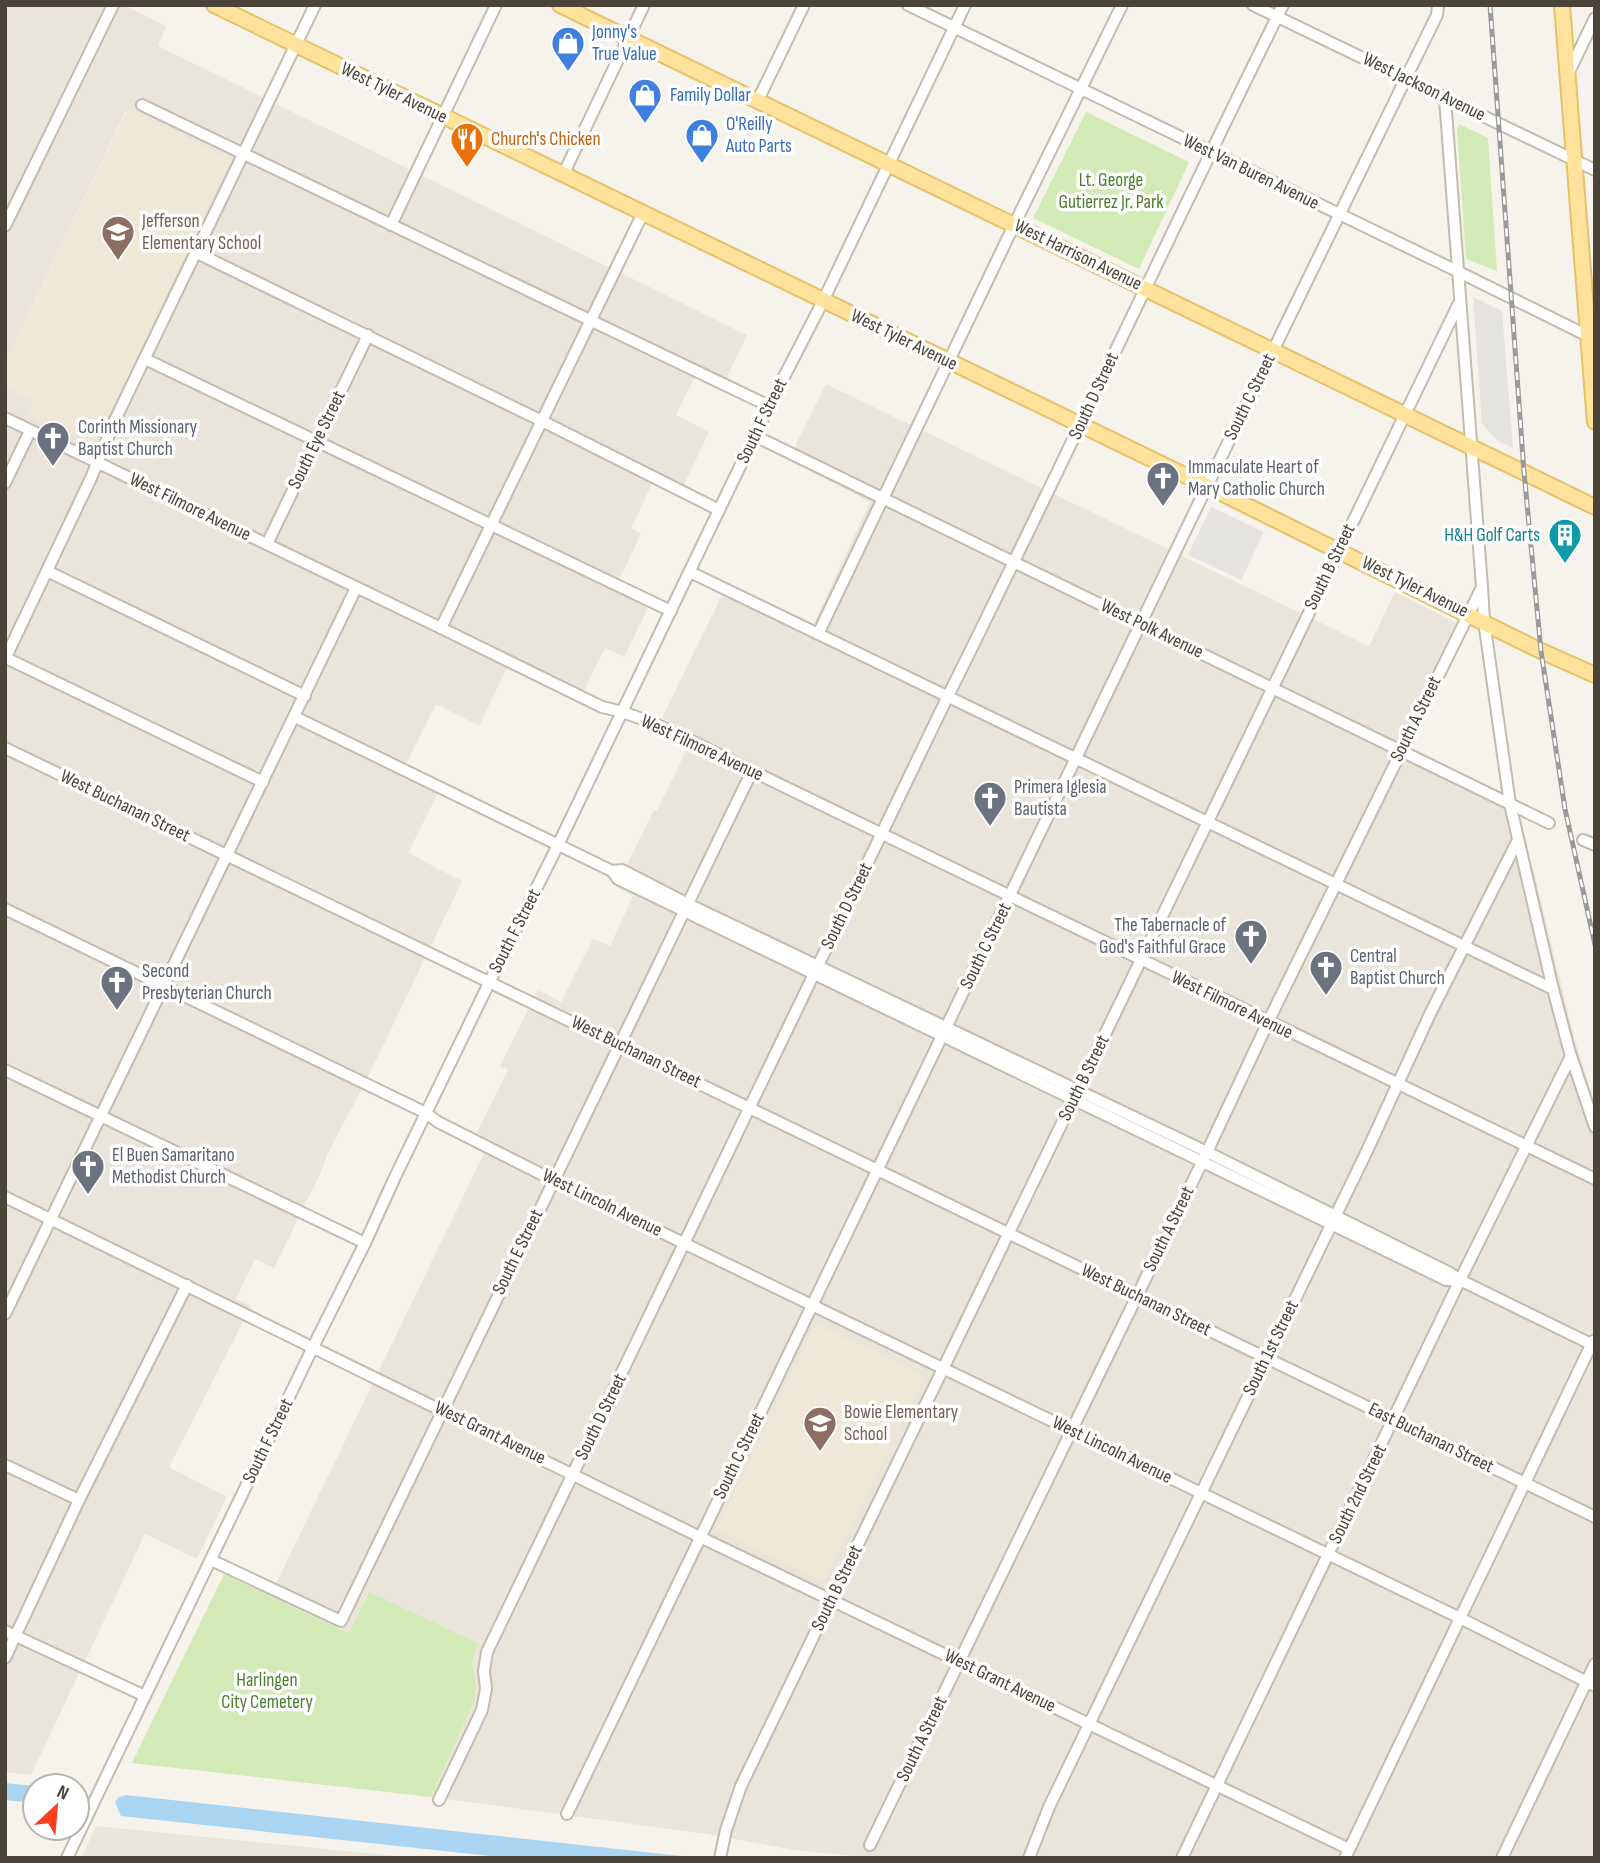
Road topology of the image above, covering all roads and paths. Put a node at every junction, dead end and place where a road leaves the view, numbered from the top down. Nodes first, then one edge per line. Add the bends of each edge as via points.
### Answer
1 (113, 5) edge
2 (214, 5) edge
3 (316, 5) edge
4 (496, 5) edge
5 (560, 5) edge
6 (644, 5) edge
7 (804, 5) edge
8 (908, 5) edge
9 (965, 5) edge
10 (1122, 5) edge
11 (1253, 5) edge
12 (1283, 5) edge
13 (1438, 5) edge
14 (1562, 5) edge
15 (1277, 17) junction
16 (1595, 18) edge
17 (954, 27) junction
18 (628, 38) junction
19 (296, 45) junction
20 (1567, 76) junction
21 (1406, 78) junction
22 (1080, 90) junction
23 (1445, 98) junction
24 (758, 100) junction
25 (142, 105) dead end
26 (444, 117) junction
27 (1212, 153) junction
28 (243, 154) junction
29 (1574, 160) junction
30 (889, 164) junction
31 (1595, 170) edge
32 (563, 175) junction
33 (643, 213) junction
34 (1339, 215) junction
35 (391, 225) junction
36 (1014, 225) junction
37 (5, 226) edge
38 (195, 252) junction
39 (1459, 272) junction
40 (1145, 288) junction
41 (823, 301) junction
42 (1459, 302) junction
43 (591, 322) junction
44 (368, 335) junction
45 (1593, 336) edge
46 (1273, 351) junction
47 (145, 359) junction
48 (949, 362) junction
49 (769, 406) junction
50 (1404, 414) junction
51 (5, 418) edge
52 (542, 421) junction
53 (1595, 422) edge
54 (1080, 425) junction
55 (30, 430) junction
56 (755, 436) junction
57 (316, 441) junction
58 (1472, 447) junction
59 (97, 461) junction
60 (5, 484) edge
61 (1207, 486) junction
62 (883, 499) junction
63 (1595, 506) edge
64 (719, 510) junction
65 (491, 526) junction
66 (267, 544) junction
67 (1339, 550) junction
68 (1015, 563) junction
69 (47, 571) junction
70 (691, 572) junction
71 (1482, 587) junction
72 (356, 588) junction
73 (671, 611) junction
74 (1468, 613) junction
75 (1484, 621) junction
76 (1141, 623) junction
77 (441, 628) junction
78 (818, 634) junction
79 (6, 658) edge
80 (1595, 675) edge
81 (1272, 687) junction
82 (305, 696) junction
83 (948, 696) junction
84 (623, 712) junction
85 (295, 717) junction
86 (5, 748) edge
87 (1401, 750) junction
88 (1076, 759) junction
89 (752, 771) junction
90 (263, 782) junction
91 (1510, 804) junction
92 (1206, 823) junction
93 (1549, 823) dead end
94 (882, 835) junction
95 (1583, 839) dead end
96 (1518, 840) junction
97 (558, 845) junction
98 (1595, 845) edge
99 (228, 856) junction
100 (1336, 884) junction
101 (1009, 897) junction
102 (686, 908) junction
103 (5, 909) edge
104 (1464, 947) junction
105 (1140, 960) junction
106 (817, 970) junction
107 (490, 981) junction
108 (165, 986) junction
109 (1553, 989) junction
110 (1268, 1023) junction
111 (944, 1032) junction
112 (618, 1044) junction
113 (1571, 1056) junction
114 (5, 1070) edge
115 (1397, 1084) junction
116 (1075, 1096) junction
117 (750, 1108) junction
118 (426, 1113) junction
119 (101, 1117) junction
120 (1595, 1127) edge
121 (1525, 1146) junction
122 (1204, 1157) junction
123 (877, 1169) junction
124 (1595, 1179) edge
125 (553, 1180) junction
126 (5, 1197) edge
127 (52, 1220) junction
128 (1333, 1220) junction
129 (1008, 1233) junction
130 (366, 1243) junction
131 (685, 1243) junction
132 (1460, 1280) junction
133 (187, 1285) junction
134 (1137, 1295) junction
135 (812, 1304) junction
136 (5, 1314) edge
137 (1594, 1343) edge
138 (313, 1347) junction
139 (1266, 1358) junction
140 (943, 1368) junction
141 (442, 1410) junction
142 (1394, 1420) junction
143 (1072, 1430) junction
144 (5, 1465) edge
145 (573, 1474) junction
146 (1525, 1483) junction
147 (1201, 1493) junction
148 (79, 1500) junction
149 (1595, 1517) edge
150 (700, 1537) junction
151 (1328, 1555) junction
152 (211, 1560) junction
153 (831, 1600) junction
154 (1460, 1618) junction
155 (11, 1633) edge
156 (5, 1658) edge
157 (959, 1661) junction
158 (1595, 1664) edge
159 (1590, 1684) edge
160 (145, 1696) junction
161 (1089, 1724) junction
162 (1217, 1786) junction
163 (439, 1800) dead end
164 (567, 1814) dead end
165 (870, 1845) dead end
166 (1347, 1854) edge
167 (720, 1856) edge
168 (67, 1858) edge
169 (1029, 1858) edge
170 (1182, 1858) edge
171 (1502, 1858) edge

1 - 37 street
2 - 19 main road, West Tyler Avenue
3 - 19 street
4 - 26 street
5 - 18 main road, West Harrison Avenue
6 - 18 street
7 - 24 street
8 - 17 street, West Van Buren Avenue
9 - 17 street, South F Street
10 - 22 street
11 - 15 street, West Jackson Avenue
12 - 15 street, South D Street
13 - 21 street, South C Street
14 - 20 main road
15 - 21 street, West Jackson Avenue
15 - 27 street, South D Street
16 - 20 street
17 - 22 street, West Van Buren Avenue
17 - 30 street, South F Street
18 - 24 main road, West Harrison Avenue
18 - 32 street
19 - 26 main road, West Tyler Avenue
19 - 28 street
20 - 29 main road
21 - 23 street, West Jackson Avenue
21 - 34 street, South C Street
22 - 27 street, West Van Buren Avenue
22 - 36 street
23 - 29 street, West Jackson Avenue
23 - 39 street
24 - 30 main road, West Harrison Avenue
25 - 28 street
26 - 32 main road, West Tyler Avenue
26 - 35 street
27 - 34 street, West Van Buren Avenue
27 - 40 street, South D Street
28 - 35 street
28 - 38 street
29 - 31 street, West Jackson Avenue
29 - 45 main road
30 - 36 main road, West Harrison Avenue
30 - 41 street, South F Street
32 - 33 main road, West Tyler Avenue
33 - 41 main road, West Tyler Avenue
33 - 43 street
34 - 39 street, West Van Buren Avenue
34 - 46 street, South C Street
35 - 43 street
36 - 40 main road, West Harrison Avenue
36 - 48 street
38 - 44 street
38 - 47 street
39 - 42 street
39 - 45 street, West Van Buren Avenue
40 - 46 main road, West Harrison Avenue
40 - 54 street, South D Street
41 - 48 main road, West Tyler Avenue
41 - 49 street, South F Street
42 - 50 street, South B Street
42 - 58 street
43 - 49 street
43 - 52 street
44 - 52 street
44 - 57 street, South Eye Street
45 - 53 main road
46 - 50 main road, West Harrison Avenue
46 - 61 street, South C Street
47 - 57 street
47 - 59 street
48 - 54 main road, West Tyler Avenue
48 - 62 street
49 - 56 street, South F Street
50 - 58 main road, West Harrison Avenue
50 - 67 street, South B Street
51 - 55 street, West Filmore Avenue
52 - 64 street
52 - 65 street
54 - 61 main road, West Tyler Avenue
54 - 68 street, South D Street
55 - 59 street, West Filmore Avenue
55 - 60 street
56 - 62 street, West Polk Avenue
56 - 64 street, South F Street
57 - 65 street
57 - 66 street, South Eye Street
58 - 63 main road, West Harrison Avenue
58 - 71 street
59 - 66 street, West Filmore Avenue
59 - 69 street
61 - 67 main road, West Tyler Avenue
61 - 76 street, South C Street
62 - 68 street, West Polk Avenue
62 - 78 street
64 - 70 street, South F Street
65 - 73 street
65 - 77 street
66 - 72 street, West Filmore Avenue
67 - 74 main road, West Tyler Avenue
67 - 81 street, South B Street
68 - 76 street, West Polk Avenue
68 - 83 street, South D Street
69 - 79 street
69 - 82 street
70 - 73 street, South F Street
70 - 78 street
71 - 74 street, South A Street
71 - 75 street
72 - 77 street, West Filmore Avenue
72 - 82 street
73 - 84 street, South F Street
74 - 75 main road, West Tyler Avenue
74 - 87 street, South A Street
75 - 80 main road, West Tyler Avenue
75 - 91 street
76 - 81 street, West Polk Avenue
76 - 88 street, South C Street
77 - 84 street, West Filmore Avenue via 602,707
78 - 83 street
79 - 90 street
81 - 87 street, West Polk Avenue
81 - 92 street, South B Street
82 - 85 street
83 - 88 street
83 - 94 street, South D Street
84 - 89 street, West Filmore Avenue
84 - 97 street, South F Street
85 - 90 street
85 - 97 street
86 - 99 street, West Buchanan Street
87 - 91 street, West Polk Avenue
87 - 100 street, South A Street
88 - 92 street
88 - 101 street, South C Street
89 - 94 street, West Filmore Avenue
89 - 102 street, South E Street
90 - 99 street
91 - 93 street, West Polk Avenue
91 - 96 street
92 - 100 street
92 - 105 street, South B Street
94 - 101 street, West Filmore Avenue
94 - 106 street, South D Street
95 - 98 street
96 - 104 street, South 1st Street
96 - 109 street
97 - 102 street via 612,871 618,879
97 - 107 street, South F Street
99 - 107 street, West Buchanan Street
99 - 108 street
100 - 104 street
100 - 110 street, South A Street
101 - 105 street, West Filmore Avenue
101 - 111 street, South C Street
102 - 106 street
102 - 112 street, South E Street
103 - 108 street, West Lincoln Avenue
104 - 109 street
104 - 115 street, South 1st Street
105 - 110 street, West Filmore Avenue
105 - 116 street, South B Street
106 - 111 street
106 - 117 street, South D Street
107 - 112 street, West Buchanan Street
107 - 118 street, South F Street
108 - 118 street, West Lincoln Avenue
108 - 119 street
109 - 113 street
110 - 115 street, West Filmore Avenue
110 - 122 street, South A Street
111 - 116 street
111 - 123 street, South C Street
112 - 117 street, West Buchanan Street
112 - 125 street, South E Street
113 - 120 street
113 - 121 street, South 2nd Street
114 - 119 street
115 - 121 street, West Filmore Avenue
115 - 128 street, South 1st Street
116 - 122 street
116 - 129 street, South B Street
117 - 123 street, West Buchanan Street
117 - 131 street, South D Street
118 - 125 street, West Lincoln Avenue
118 - 130 street, South F Street
119 - 127 street
119 - 130 street
121 - 124 street, West Filmore Avenue
121 - 132 street, South 2nd Street
122 - 128 street
122 - 134 street, South A Street
123 - 129 street, West Buchanan Street
123 - 135 street, South C Street
125 - 131 street, West Lincoln Avenue
125 - 141 street, South E Street
126 - 127 street, West Grant Avenue
127 - 133 street, West Grant Avenue
127 - 136 street
128 - 132 street via 1446,1280
128 - 139 street, South 1st Street
129 - 134 street, West Buchanan Street
129 - 140 street, South B Street
130 - 138 street, South F Street
131 - 135 street, West Lincoln Avenue
131 - 145 street, South D Street
132 - 137 street
132 - 142 street, South 2nd Street
133 - 138 street, West Grant Avenue
133 - 148 street
134 - 139 street, West Buchanan Street
134 - 143 street, South A Street
135 - 140 street, West Lincoln Avenue
135 - 150 street, South C Street
137 - 146 street
138 - 141 street, West Grant Avenue
138 - 152 street, South F Street
139 - 142 street, East Buchanan Street
139 - 147 street, South 1st Street
140 - 143 street, West Lincoln Avenue
140 - 153 street, South B Street
141 - 145 street, West Grant Avenue
141 - 152 street, South E Street via 341,1621
142 - 146 street, East Buchanan Street
142 - 151 street, South 2nd Street
143 - 147 street, West Lincoln Avenue
143 - 157 street, South A Street
144 - 148 street
145 - 150 street, West Grant Avenue
145 - 163 street, South D Street via 487,1652 482,1710
146 - 149 street, East Buchanan Street
146 - 154 street
147 - 151 street, West Lincoln Avenue
147 - 161 street, South 1st Street
148 - 155 street
150 - 153 street, West Grant Avenue
150 - 164 street, South C Street
151 - 154 street, West Lincoln Avenue
151 - 162 street, South 2nd Street
152 - 160 street, South F Street
153 - 157 street, West Grant Avenue
153 - 167 street, South B Street via 741,1786
154 - 159 street, West Lincoln Avenue
154 - 166 street
155 - 156 street
155 - 160 street
157 - 161 street, West Grant Avenue
157 - 165 street, South A Street
158 - 159 street
159 - 171 street
160 - 168 street, South F Street
161 - 162 street, West Grant Avenue
161 - 169 street, South 1st Street
162 - 166 street, West Grant Avenue
162 - 170 street, South 2nd Street

